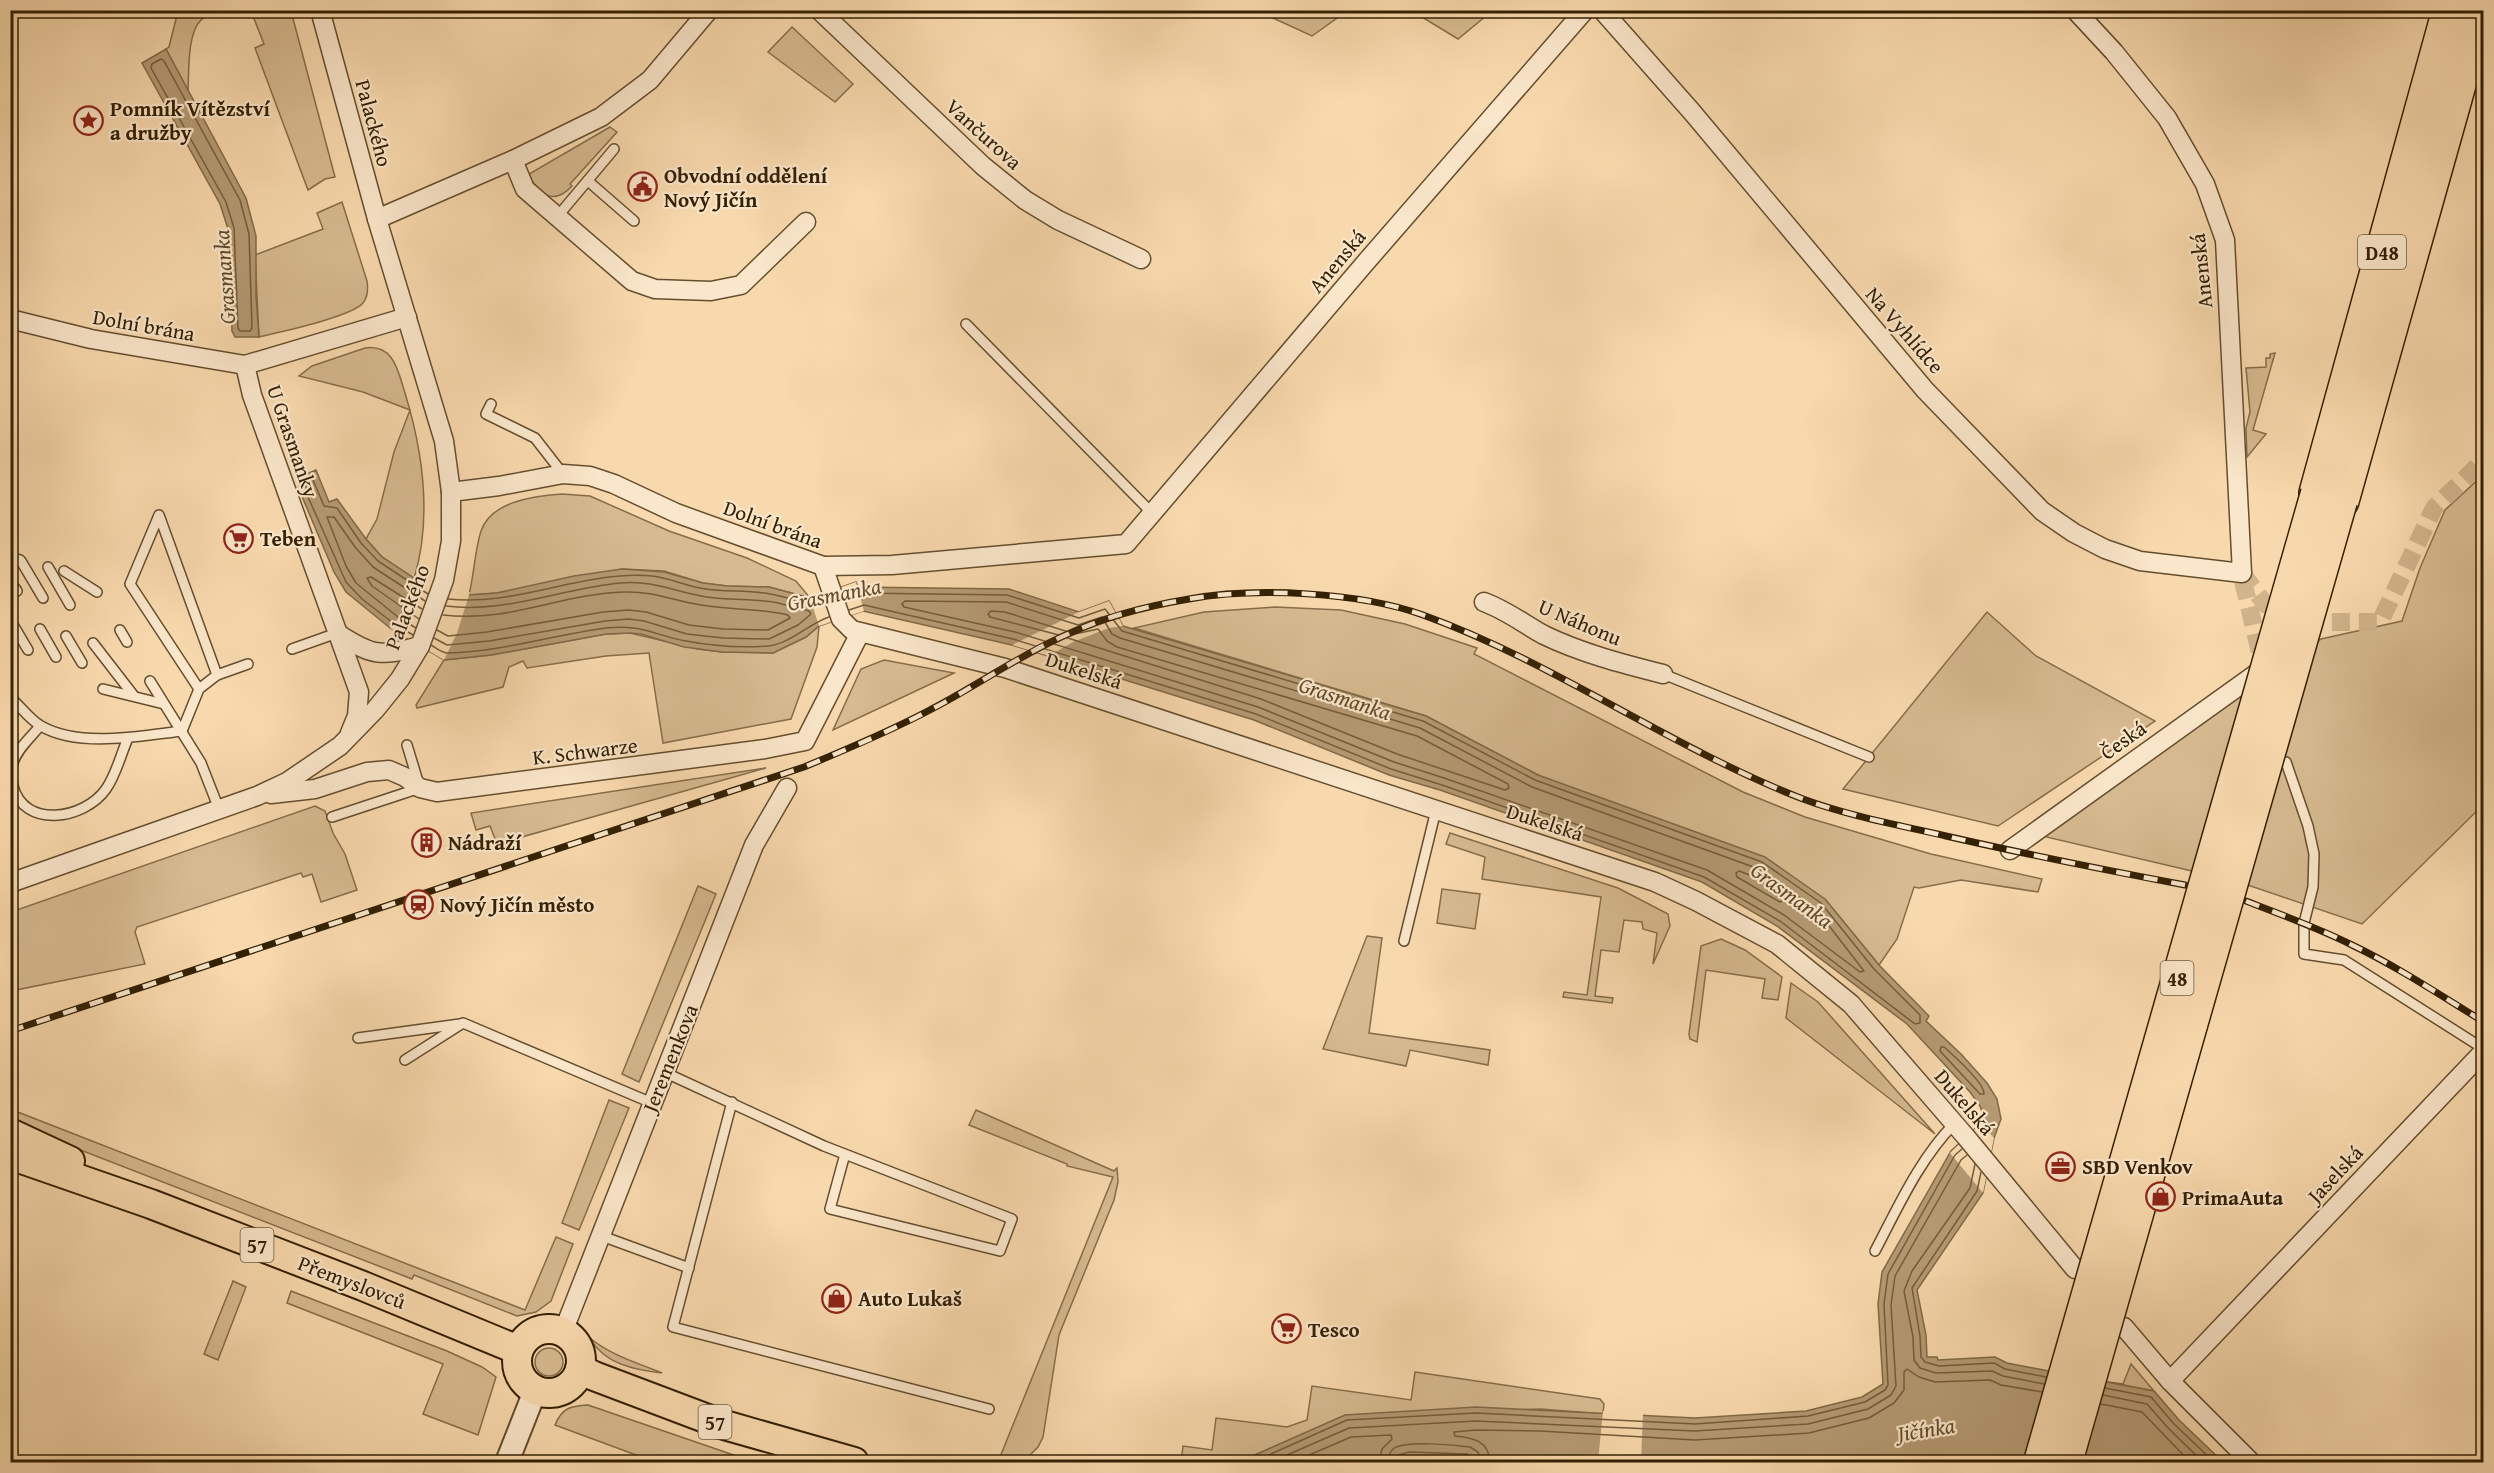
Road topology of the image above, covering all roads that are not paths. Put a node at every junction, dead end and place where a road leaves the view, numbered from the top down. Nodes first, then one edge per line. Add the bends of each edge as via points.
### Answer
1 (320, 10) edge
2 (709, 10) edge
3 (819, 10) edge
4 (1585, 10) edge
5 (1602, 10) edge
6 (2075, 10) edge
7 (2448, 10) edge
8 (2480, 10) edge
9 (614, 149) dead end
10 (513, 160) junction
11 (588, 181) junction
12 (557, 217) junction
13 (377, 219) junction
14 (634, 221) dead end
15 (806, 222) dead end
16 (1141, 259) dead end
17 (407, 317) junction
18 (10, 319) edge
19 (966, 324) dead end
20 (245, 365) junction
21 (491, 404) dead end
22 (563, 474) junction
23 (451, 492) junction
24 (2329, 497) junction
25 (1151, 512) junction
26 (1126, 544) joint
27 (17, 560) edge
28 (823, 566) junction
29 (48, 567) dead end
30 (64, 571) dead end
31 (2242, 573) joint
32 (10, 580) edge
33 (17, 591) dead end
34 (97, 592) dead end
35 (43, 598) dead end
36 (1484, 602) dead end
37 (70, 605) dead end
38 (12, 623) dead end
39 (40, 630) dead end
40 (120, 630) dead end
41 (337, 633) junction
42 (864, 634) junction
43 (66, 636) dead end
44 (127, 642) dead end
45 (93, 643) dead end
46 (420, 646) junction
47 (292, 649) dead end
48 (28, 650) dead end
49 (58, 657) dead end
50 (82, 663) dead end
51 (248, 664) dead end
52 (2264, 668) dead end
53 (1663, 674) joint
54 (217, 675) junction
55 (150, 681) dead end
56 (103, 689) dead end
57 (200, 690) junction
58 (134, 696) junction
59 (10, 697) edge
60 (164, 704) junction
61 (40, 726) junction
62 (182, 730) junction
63 (128, 738) junction
64 (347, 740) junction
65 (406, 745) dead end
66 (1869, 757) dead end
67 (2286, 762) dead end
68 (420, 788) junction
69 (787, 788) dead end
70 (257, 796) junction
71 (219, 809) junction
72 (1436, 810) junction
73 (332, 817) dead end
74 (2010, 850) dead end
75 (10, 883) edge
76 (1404, 941) dead end
77 (463, 1023) junction
78 (358, 1038) dead end
79 (2484, 1050) edge
80 (405, 1060) dead end
81 (664, 1072) junction
82 (732, 1102) junction
83 (652, 1103) junction
84 (1960, 1130) junction
85 (10, 1133) edge
86 (845, 1154) junction
87 (14, 1158) edge
88 (151, 1204) junction
89 (599, 1235) junction
90 (1875, 1251) dead end
91 (689, 1268) junction
92 (2075, 1269) dead end
93 (2124, 1327) dead end
94 (562, 1332) junction
95 (518, 1350) junction
96 (580, 1369) junction
97 (2170, 1381) junction
98 (535, 1390) junction
99 (989, 1409) dead end
100 (507, 1462) edge
101 (854, 1462) edge
102 (2038, 1462) edge
103 (2067, 1462) edge
104 (2251, 1462) edge

1 - 13 street, Palackého
2 - 10 street via 650,80 601,117
3 - 16 street, Vančurova via 983,166 1025,200
4 - 25 street, Anenská
5 - 31 street, Na Vyhlídce via 1925,390 2042,511 2104,549 2140,561
6 - 31 street, Anenská via 2167,118 2205,184 2225,240
7 - 24 highway, D48
8 - 24 highway, D48
9 - 11 lane
10 - 12 street via 525,189
10 - 13 street
11 - 12 lane
11 - 14 lane
12 - 15 street via 632,281 655,289 711,291 741,285
13 - 17 street, Palackého
17 - 20 street, Dolní brána
17 - 23 street, Palackého via 444,441
18 - 20 street, Dolní brána via 91,339
19 - 25 lane
20 - 41 street, U Grasmanky via 252,395
21 - 22 lane via 486,414 536,438
22 - 23 street, Dolní brána
22 - 28 street, Dolní brána via 590,476 614,484 676,513
23 - 46 street, Palackého via 451,541 444,580
24 - 102 highway, 48, bridge
24 - 103 highway, 48, bridge
25 - 26 street, Anenská
26 - 28 street, Dolní brána via 892,565
27 - 35 lane
28 - 42 street via 841,619 852,630
29 - 37 lane
30 - 34 lane
32 - 33 lane
36 - 53 street, U Náhonu via 1545,635 1623,664
38 - 48 lane
39 - 49 lane
40 - 44 lane
41 - 46 street via 362,649 391,654
41 - 47 lane
41 - 64 street, U Grasmanky via 359,692 357,716
42 - 68 street, K. Schwarze via 805,741 437,792
42 - 72 street, Dukelská via 1005,668
43 - 50 lane
45 - 58 lane
46 - 64 street, Palackého via 400,679
51 - 54 lane
52 - 74 street, Česká
53 - 66 lane
54 - 57 lane
54 - 57 lane via 159,515 130,584
55 - 60 lane
56 - 58 lane
57 - 62 lane
58 - 60 lane
59 - 61 lane
60 - 62 lane
61 - 63 lane via 78,738
61 - 63 lane via 12,764 11,779 15,795 24,807 37,814 68,813 96,800 106,789
62 - 63 lane
62 - 71 lane via 201,763
64 - 70 street, Palackého via 320,762
65 - 68 lane
67 - 79 lane via 2314,854 2313,887 2304,923 2304,954 2344,960
68 - 70 street, K. Schwarze via 389,770 367,772 315,789
68 - 73 lane
69 - 81 street, Jeremenkova via 754,846
70 - 71 street, Palackého
71 - 75 street, Palackého
72 - 76 lane
72 - 84 street, Dukelská via 1655,882 1777,944 1851,1004
77 - 78 lane
77 - 80 lane
77 - 83 lane
79 - 97 street, Jaselská
81 - 82 lane
81 - 83 street, Jeremenkova
82 - 86 lane
82 - 91 lane
83 - 89 street, Jeremenkova
84 - 90 lane via 1940,1139
84 - 92 street, Dukelská
85 - 88 main road, Přemyslovců / 57
86 - 86 lane via 1012,1219 1000,1251 830,1209
87 - 88 main road, Přemyslovců
88 - 95 main road, Přemyslovců / 57
89 - 91 lane
89 - 94 street, Jeremenkova
91 - 99 lane via 673,1327
93 - 97 street
94 - 95 main road via 539,1330 526,1338
94 - 96 main road via 571,1337 579,1350
95 - 98 main road via 519,1373 523,1382
96 - 98 main road via 574,1382 562,1391 549,1394
96 - 101 main road, 57 via 721,1424
97 - 104 street
98 - 100 street

